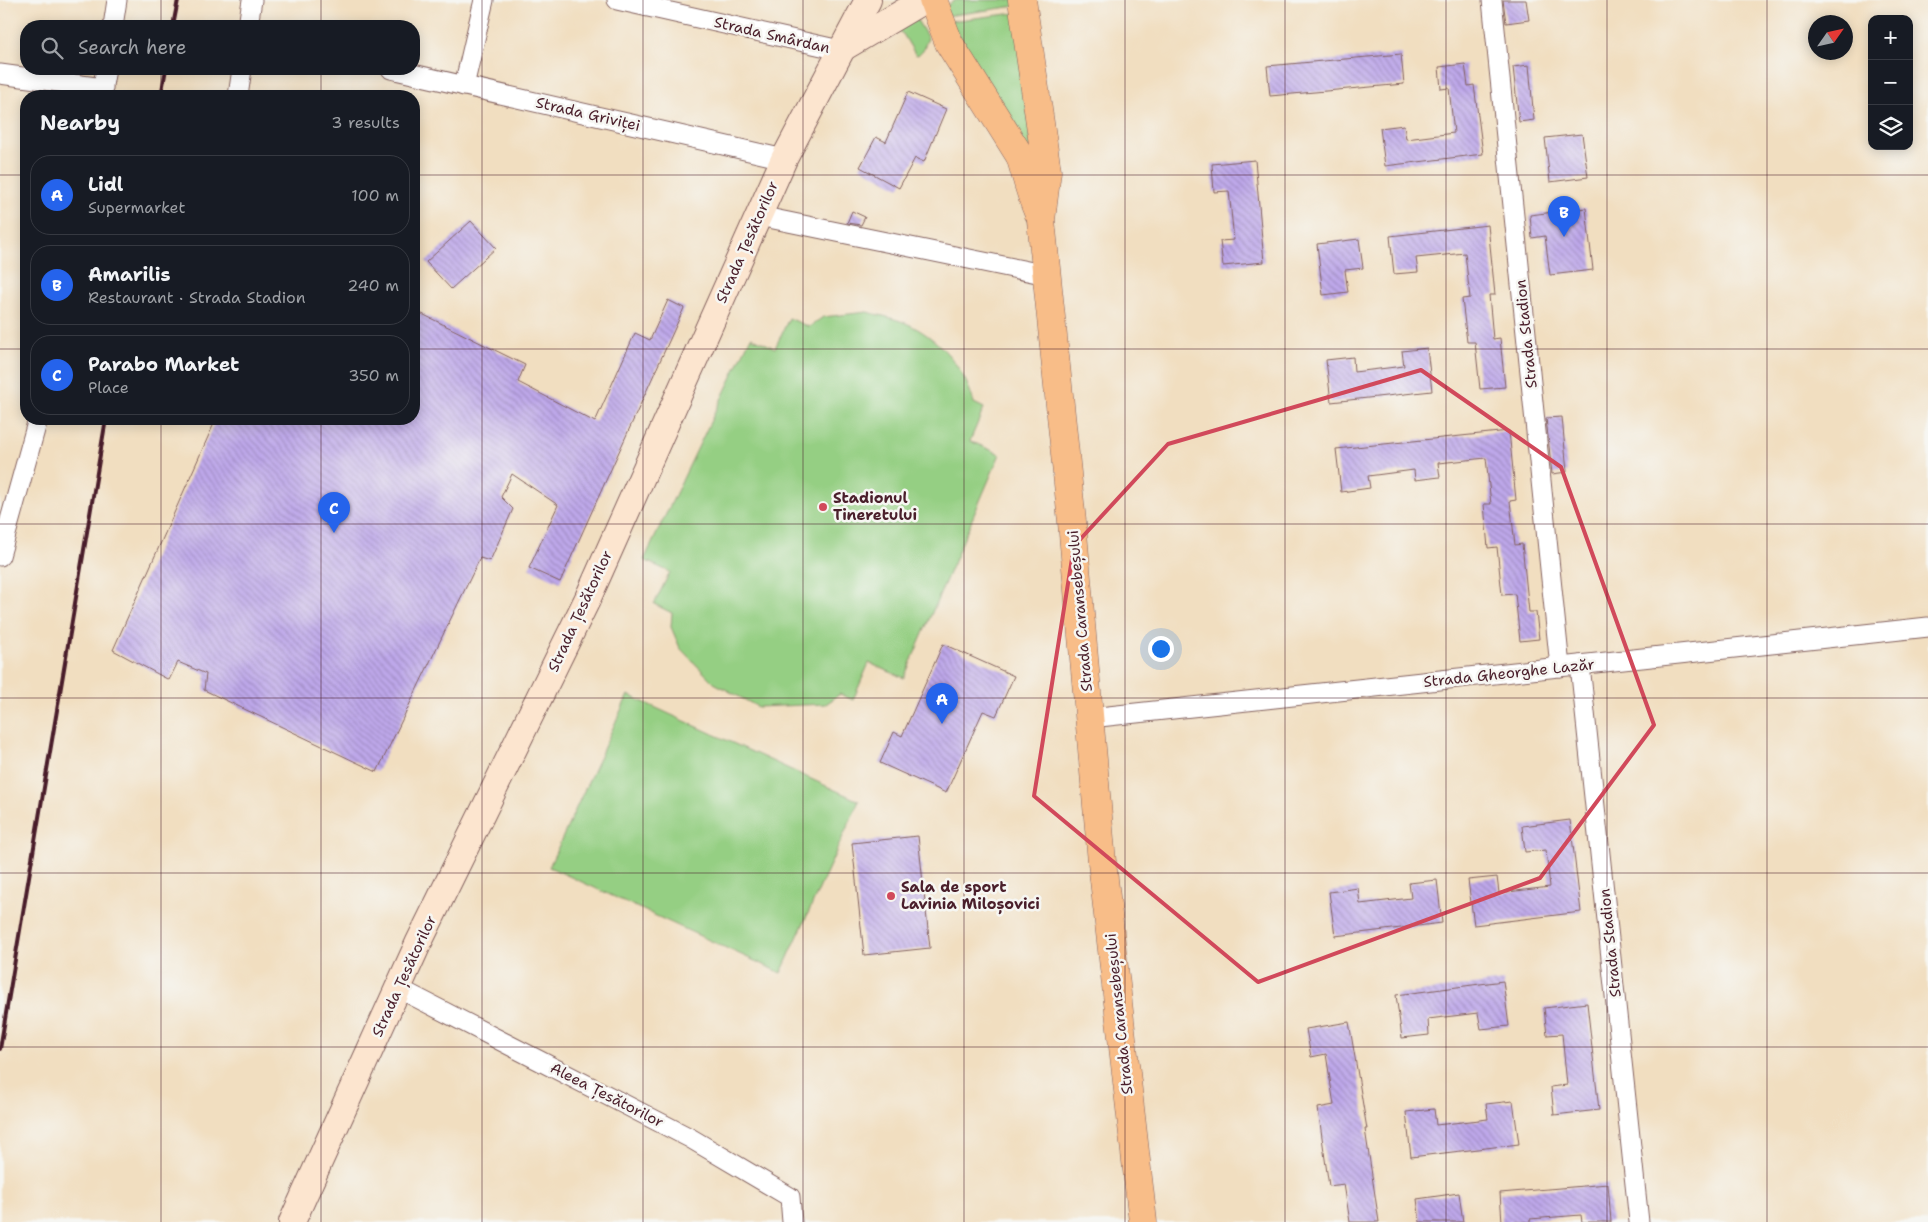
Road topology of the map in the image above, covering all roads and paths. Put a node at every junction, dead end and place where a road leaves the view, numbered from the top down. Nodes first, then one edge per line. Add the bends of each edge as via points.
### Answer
1 (118, 0) edge
2 (252, 0) edge
3 (484, 0) edge
4 (616, 0) edge
5 (868, 0) edge
6 (924, 0) edge
7 (932, 0) edge
8 (1022, 0) edge
9 (1492, 0) edge
10 (114, 20) edge
11 (249, 20) edge
12 (840, 50) junction
13 (0, 74) edge
14 (105, 75) edge
15 (241, 75) edge
16 (417, 75) edge
17 (464, 86) junction
18 (91, 90) edge
19 (102, 90) edge
20 (239, 90) edge
21 (784, 159) junction
22 (759, 216) junction
23 (1041, 220) junction
24 (1048, 274) junction
25 (36, 425) edge
26 (0, 556) edge
27 (1928, 627) edge
28 (1580, 665) junction
29 (1560, 667) junction
30 (1090, 718) junction
31 (398, 988) junction
32 (292, 1222) edge
33 (792, 1222) edge
34 (1143, 1222) edge
35 (1639, 1222) edge

1 - 10 street
2 - 11 street
3 - 17 street
4 - 12 street, Strada Smârdan
5 - 12 main road, Strada Țesătorilor
6 - 12 main road
7 - 23 main road via 949,43 1020,156
8 - 23 main road, Strada Caransebeșului via 1047,171
9 - 29 street, Strada Stadion
12 - 21 main road, Strada Țesătorilor
13 - 18 street
14 - 19 street
15 - 20 street
16 - 17 street, Strada Griviței
17 - 21 street, Strada Griviței
21 - 22 main road, Strada Țesătorilor
22 - 24 street
22 - 31 main road, Strada Țesătorilor via 587,600
23 - 24 main road, Strada Caransebeșului
24 - 30 main road, Strada Caransebeșului
25 - 26 street
27 - 28 street, Strada Gheorghe Lazăr
28 - 29 street, Strada Gheorghe Lazăr
28 - 35 street, Strada Stadion
29 - 30 street, Strada Gheorghe Lazăr
30 - 34 main road, Strada Caransebeșului via 1102,862
31 - 32 main road, Strada Țesătorilor
31 - 33 street, Aleea Țesătorilor via 699,1143 790,1197

